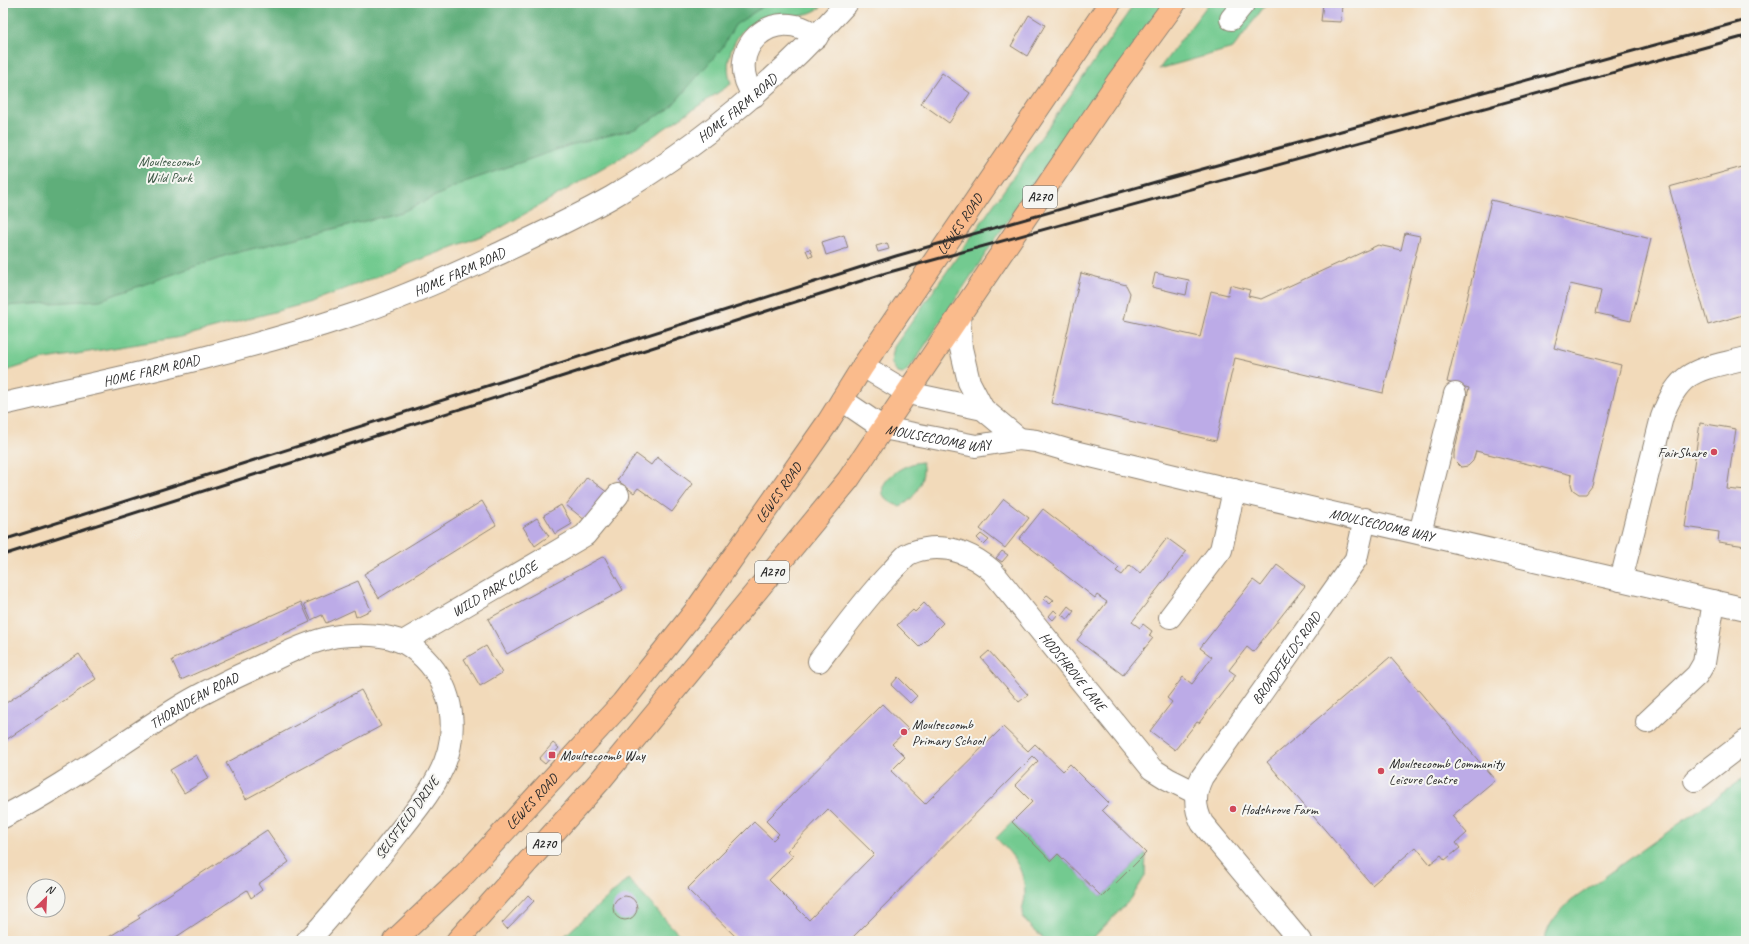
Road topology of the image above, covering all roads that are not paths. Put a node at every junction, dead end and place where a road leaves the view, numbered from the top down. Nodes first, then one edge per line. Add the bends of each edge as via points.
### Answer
1 (847, 3) edge
2 (1110, 3) edge
3 (1175, 3) edge
4 (817, 37) junction
5 (754, 96) junction
6 (959, 316) junction
7 (1746, 358) edge
8 (863, 366) junction
9 (908, 393) junction
10 (1455, 394) dead end
11 (842, 400) junction
12 (3, 404) edge
13 (983, 409) junction
14 (883, 428) junction
15 (1019, 439) junction
16 (1234, 490) junction
17 (618, 495) dead end
18 (1365, 519) junction
19 (1420, 533) junction
20 (1621, 580) junction
21 (1714, 601) junction
22 (1746, 609) edge
23 (1170, 617) dead end
24 (403, 642) junction
25 (819, 661) dead end
26 (1647, 722) dead end
27 (1746, 741) edge
28 (1695, 780) dead end
29 (1196, 793) junction
30 (3, 817) edge
31 (307, 941) edge
32 (394, 941) edge
33 (458, 941) edge
34 (1300, 941) edge

1 - 4 street, HOME FARM ROAD
2 - 8 main road, LEWES ROAD / A270
3 - 6 main road, A270 via 1118,81
4 - 5 street, HOME FARM ROAD
4 - 5 street via 804,28 787,24 771,27 758,35 748,47 743,65 745,79
5 - 12 street, HOME FARM ROAD via 686,148 612,197 530,239 417,290 347,317 251,345 147,372
6 - 9 main road, A270
6 - 13 street via 961,348 969,382
7 - 20 street via 1697,371 1676,387 1668,401
8 - 9 street, MOULSECOOMB WAY
8 - 11 main road, LEWES ROAD / A270
9 - 13 street, MOULSECOOMB WAY
9 - 14 main road, A270
10 - 19 street
11 - 14 street, MOULSECOOMB WAY
11 - 32 main road, LEWES ROAD / A270 via 696,610 622,702 465,874
13 - 15 street, MOULSECOOMB WAY
14 - 15 street, MOULSECOOMB WAY via 976,446
14 - 33 main road, A270 via 848,480 600,782
15 - 16 street, MOULSECOOMB WAY
16 - 18 street, MOULSECOOMB WAY
16 - 23 street via 1221,550
17 - 24 street, WILD PARK CLOSE via 585,535
18 - 19 street, MOULSECOOMB WAY
18 - 29 street, BROADFIELDS ROAD via 1356,559 1202,777
19 - 20 street, MOULSECOOMB WAY
20 - 21 street, MOULSECOOMB WAY
21 - 22 street, MOULSECOOMB WAY
21 - 26 street via 1704,663 1697,675
24 - 30 street, THORNDEAN ROAD via 394,638 368,636 330,638 275,659 202,694 65,782
24 - 31 street, SELSFIELD DRIVE via 425,659 438,674 445,689 452,718 447,757 426,796 351,892
25 - 29 street, HODSHROVE LANE via 880,584 907,555 933,548 960,551 979,560 992,571 1152,769
27 - 28 street
29 - 34 street via 1196,809 1202,823

